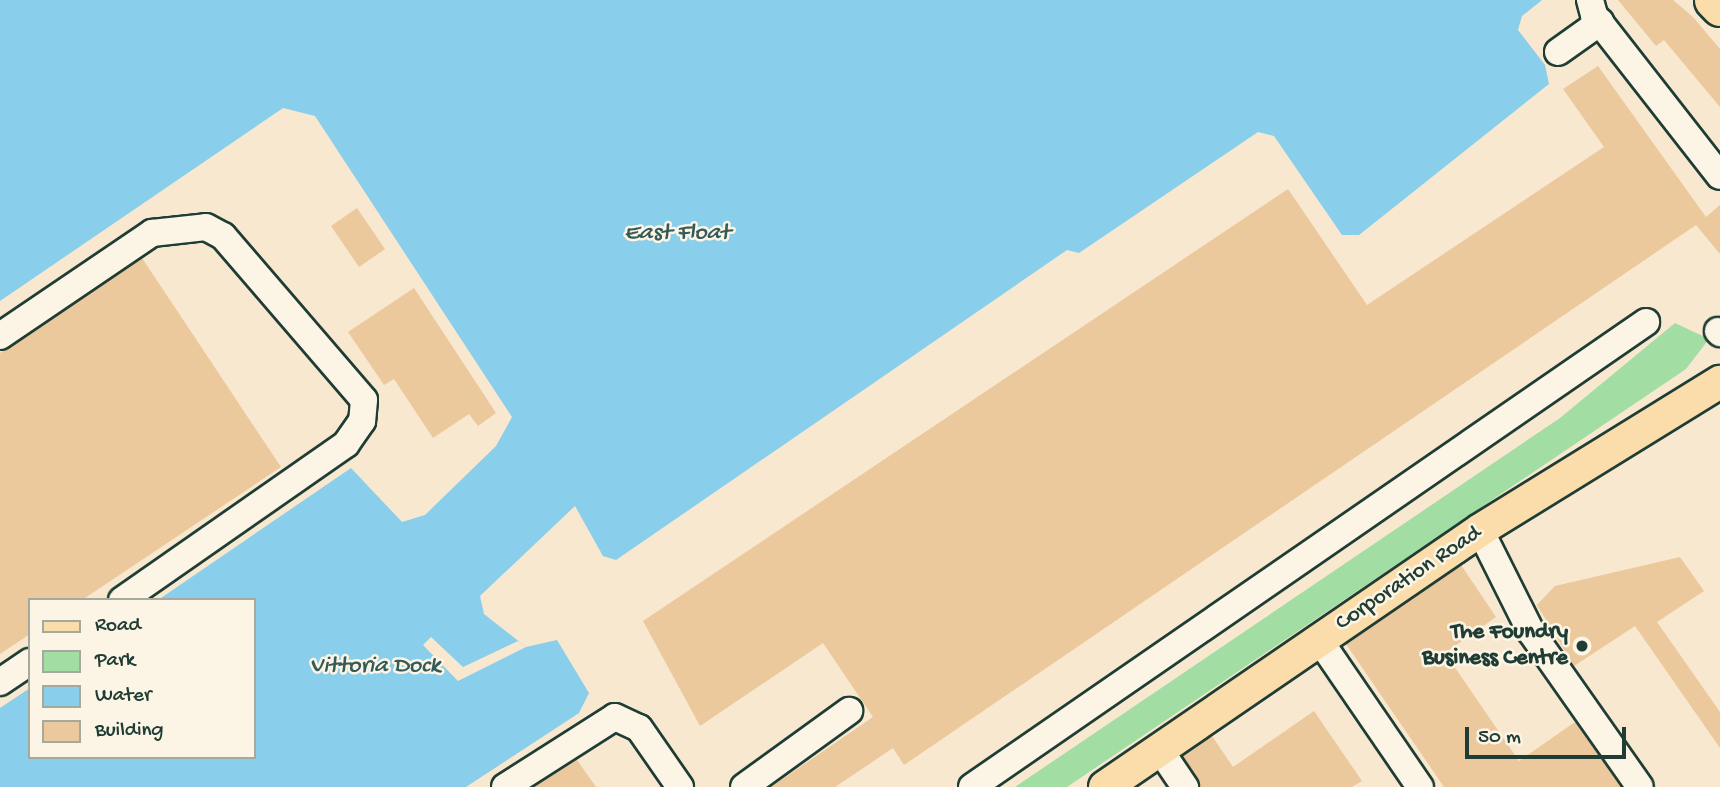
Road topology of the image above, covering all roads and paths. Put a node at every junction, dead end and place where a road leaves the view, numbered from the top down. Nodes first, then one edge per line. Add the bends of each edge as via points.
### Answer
1 (1713, 0) edge
2 (1720, 7) edge
3 (1595, 11) edge
4 (1558, 52) dead end
5 (1720, 176) edge
6 (1646, 322) dead end
7 (0, 336) edge
8 (1720, 383) edge
9 (1480, 530) junction
10 (125, 598) edge
11 (1320, 641) junction
12 (28, 663) edge
13 (0, 682) edge
14 (849, 711) dead end
15 (1160, 750) junction
16 (505, 787) edge
17 (680, 787) edge
18 (744, 787) edge
19 (972, 787) edge
20 (1105, 787) edge
21 (1185, 787) edge
22 (1420, 787) edge
23 (1640, 787) edge

1 - 2 highway
3 - 4 street
3 - 5 street
6 - 19 street
7 - 10 street via 152,233 206,227 223,236 364,400 362,421 346,444
8 - 9 main road, Corporation Road
9 - 11 main road, Corporation Road
9 - 23 street via 1531,632
11 - 15 main road, Corporation Road
11 - 22 street
12 - 13 street
14 - 18 street
15 - 20 main road, Corporation Road
15 - 21 street
16 - 17 street via 615,717 639,728

